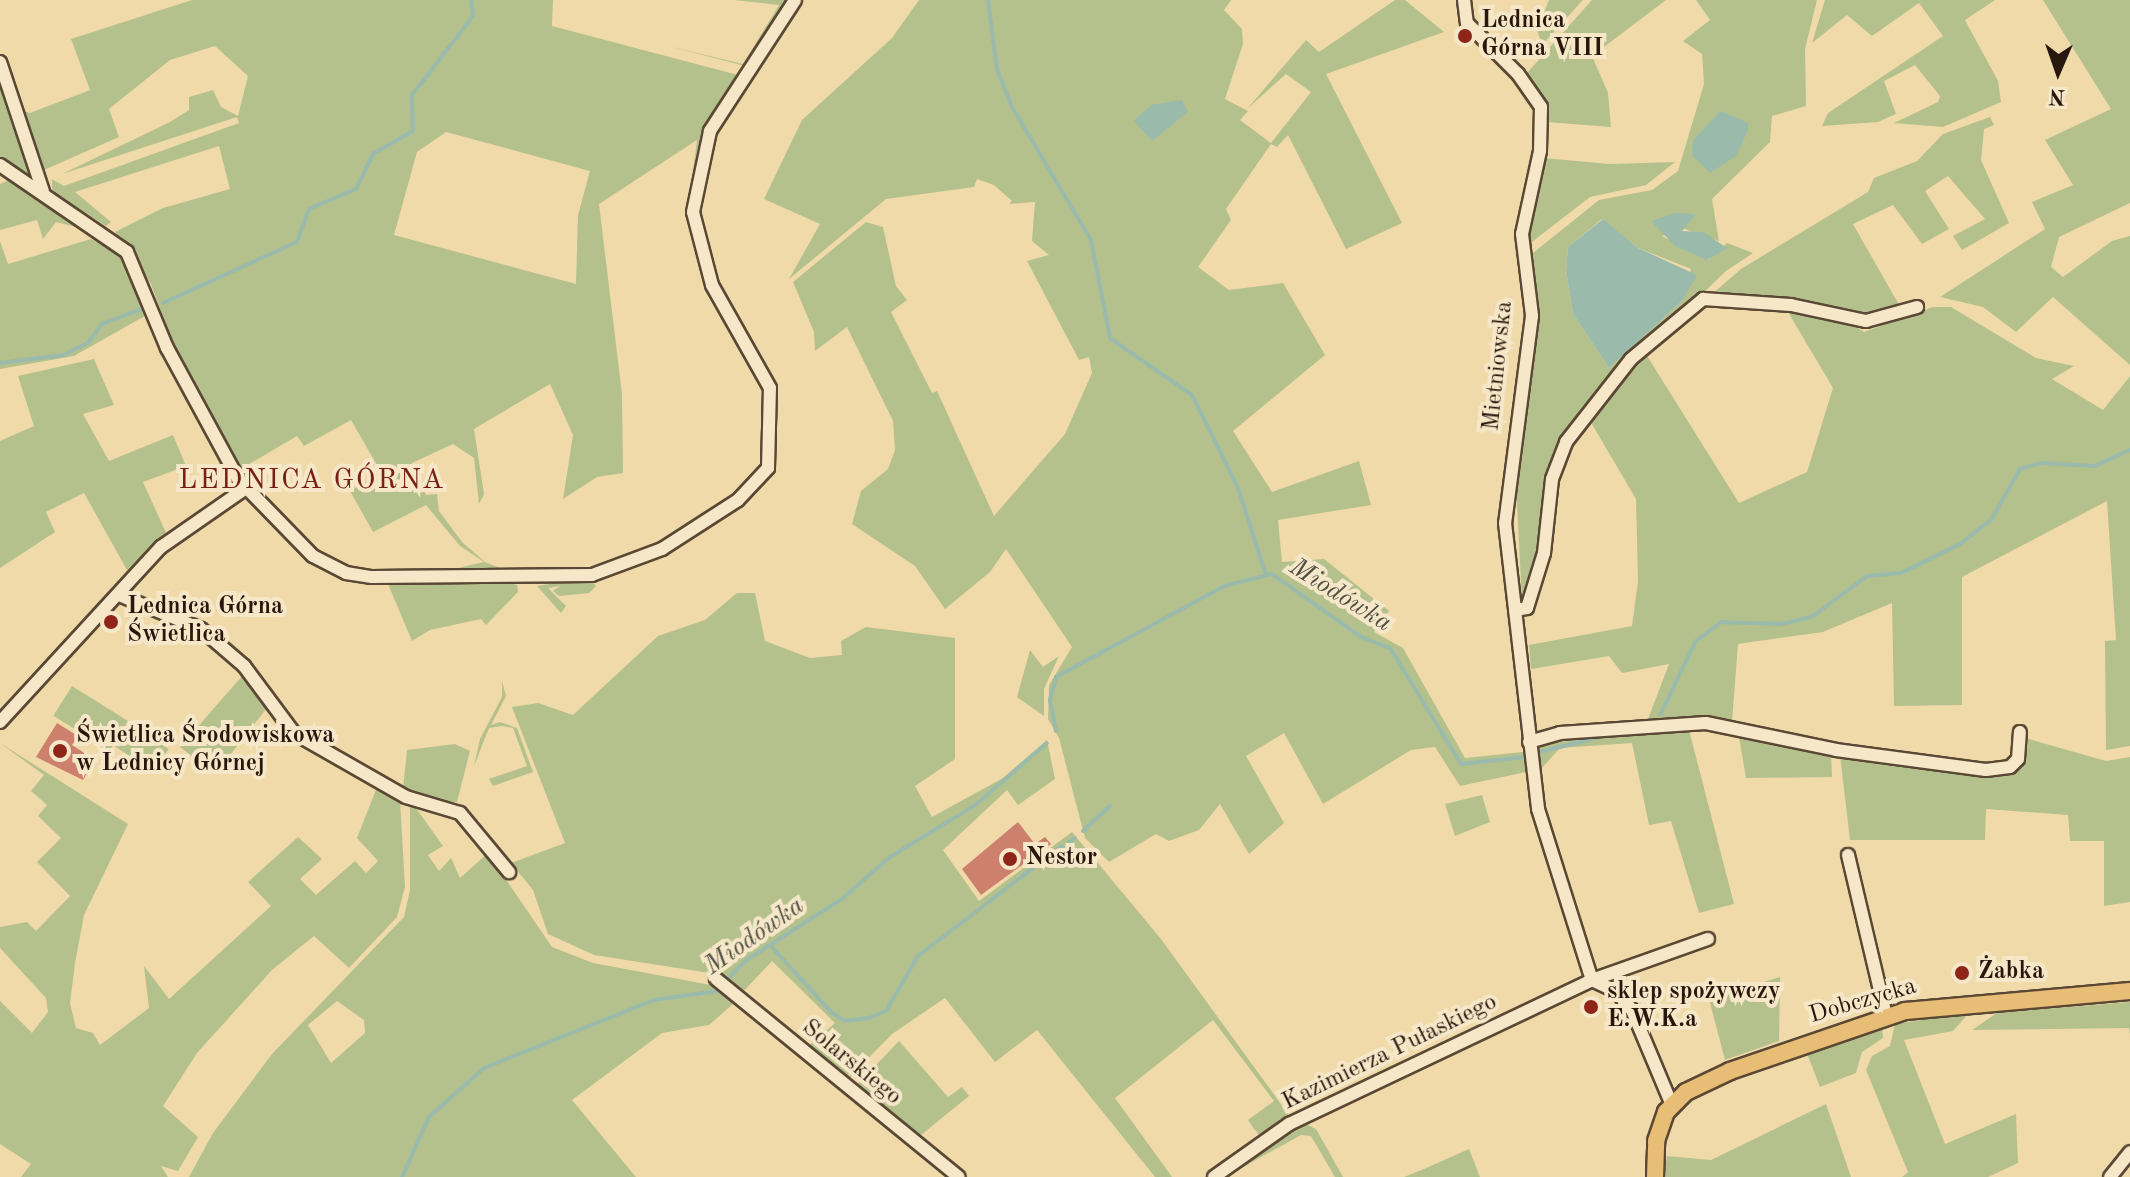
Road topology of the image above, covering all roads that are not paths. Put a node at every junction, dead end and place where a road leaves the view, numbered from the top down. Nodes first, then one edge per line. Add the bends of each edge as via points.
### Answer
1 (795, 0) edge
2 (1464, 0) edge
3 (0, 62) edge
4 (0, 165) edge
5 (43, 191) junction
6 (1917, 307) dead end
7 (246, 488) junction
8 (119, 595) junction
9 (1515, 610) junction
10 (0, 722) edge
11 (2020, 732) dead end
12 (1529, 742) junction
13 (1848, 855) dead end
14 (509, 872) dead end
15 (1708, 939) dead end
16 (716, 979) dead end
17 (1592, 980) junction
18 (2130, 991) edge
19 (1886, 1016) junction
20 (1672, 1105) junction
21 (2130, 1152) edge
22 (959, 1177) edge
23 (1214, 1177) edge
24 (1655, 1177) edge
25 (2110, 1177) edge

1 - 7 street via 710,131 696,176 696,240 712,285 770,388 768,468 738,500 662,549 592,575 372,577 346,573 313,556
2 - 9 street, Mietniowska via 1467,23 1518,74 1541,107 1540,151 1522,234 1532,316 1506,491
3 - 5 street
4 - 5 street
5 - 7 street via 127,252 167,348
6 - 9 street via 1866,321 1791,305 1703,299 1631,359 1566,442 1552,479 1544,553 1527,608
7 - 8 street via 161,547
8 - 10 street
8 - 14 street via 201,629 244,666 294,733 406,797 460,813
9 - 12 street, Mietniowska
11 - 12 street via 2018,759 2010,767 1986,770 1836,750 1706,723 1560,733
12 - 17 street, Mietniowska via 1538,809
13 - 19 street
15 - 17 street, Kazimierza Pułaskiego
16 - 22 street, Solarskiego
17 - 20 street via 1616,991 1632,1010
17 - 23 street, Kazimierza Pułaskiego via 1289,1124
18 - 19 main road, Dobczycka
19 - 20 main road, Dobczycka via 1718,1076
20 - 24 main road via 1656,1141
21 - 25 street

